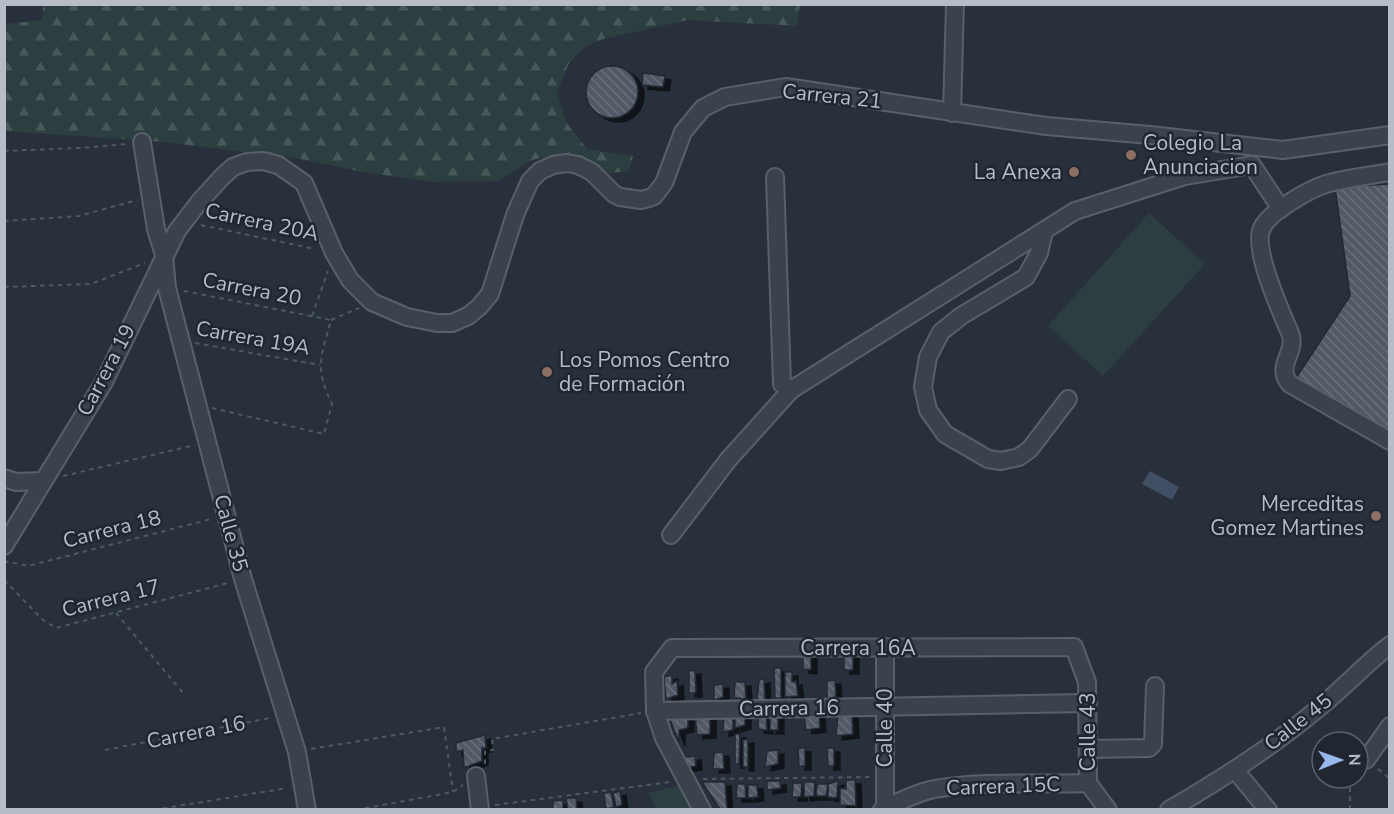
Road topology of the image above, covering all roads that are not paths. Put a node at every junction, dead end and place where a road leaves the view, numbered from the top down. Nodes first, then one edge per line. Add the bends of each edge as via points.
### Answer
1 (955, 4) edge
2 (952, 112) junction
3 (1389, 135) edge
4 (142, 142) road end
5 (1389, 145) edge
6 (1292, 149) junction
7 (1389, 172) edge
8 (776, 177) dead end
9 (1281, 209) junction
10 (1044, 231) junction
11 (164, 255) junction
12 (791, 390) junction
13 (1068, 399) dead end
14 (1389, 441) edge
15 (4, 478) edge
16 (43, 481) junction
17 (671, 535) dead end
18 (4, 546) edge
19 (1389, 645) edge
20 (1074, 647) joint
21 (885, 648) junction
22 (1155, 686) dead end
23 (1088, 703) junction
24 (885, 707) junction
25 (656, 711) junction
26 (1389, 726) edge
27 (1088, 749) junction
28 (1370, 754) edge
29 (1235, 770) junction
30 (476, 776) road end
31 (1088, 783) junction
32 (884, 809) edge
33 (307, 810) edge
34 (480, 810) edge
35 (702, 810) edge
36 (1108, 810) edge
37 (1169, 810) edge
38 (1268, 810) edge

1 - 2 street
2 - 6 street, Carrera 21 via 1046,126
2 - 11 street, Carrera 21 via 786,87 725,97 703,108 683,132 664,183 649,198 620,197 578,165 553,165 530,181 514,216 490,294 468,316 452,323 437,323 407,310 372,302 350,280 334,252 304,183 278,165 263,161 233,167 183,221
3 - 6 street, Carrera 21
4 - 11 street, Calle 35
5 - 6 street via 1301,159
7 - 9 street via 1326,184
8 - 12 street via 782,384
9 - 10 street via 1252,165 1185,176 1075,211
9 - 14 street via 1261,229 1260,243 1265,269 1292,337 1283,365 1285,378
10 - 12 street
10 - 13 street via 1039,253 1026,277 941,332 928,357 923,387 927,410 945,434 988,459 1001,461 1019,458 1030,449
11 - 16 street, Carrera 19 via 104,381
11 - 33 street, Calle 35 via 167,288 243,579 297,752
12 - 17 street via 728,460
15 - 16 street via 16,482
16 - 18 street, Carrera 19
19 - 29 street, Calle 45 via 1323,705
20 - 21 street, Carrera 16A
20 - 23 street, Calle 43 via 1087,682
21 - 24 street, Calle 40
21 - 25 street, Carrera 16A via 672,648 654,672
22 - 27 street via 1154,744 1149,748
23 - 24 street, Carrera 16
23 - 27 street, Calle 43
24 - 25 street, Carrera 16
24 - 32 street, Calle 40
25 - 35 street via 664,738
26 - 28 street
27 - 31 street, Calle 43
29 - 37 street, Calle 45
29 - 38 street
30 - 34 street
31 - 32 street, Carrera 15C via 933,789
31 - 36 street

